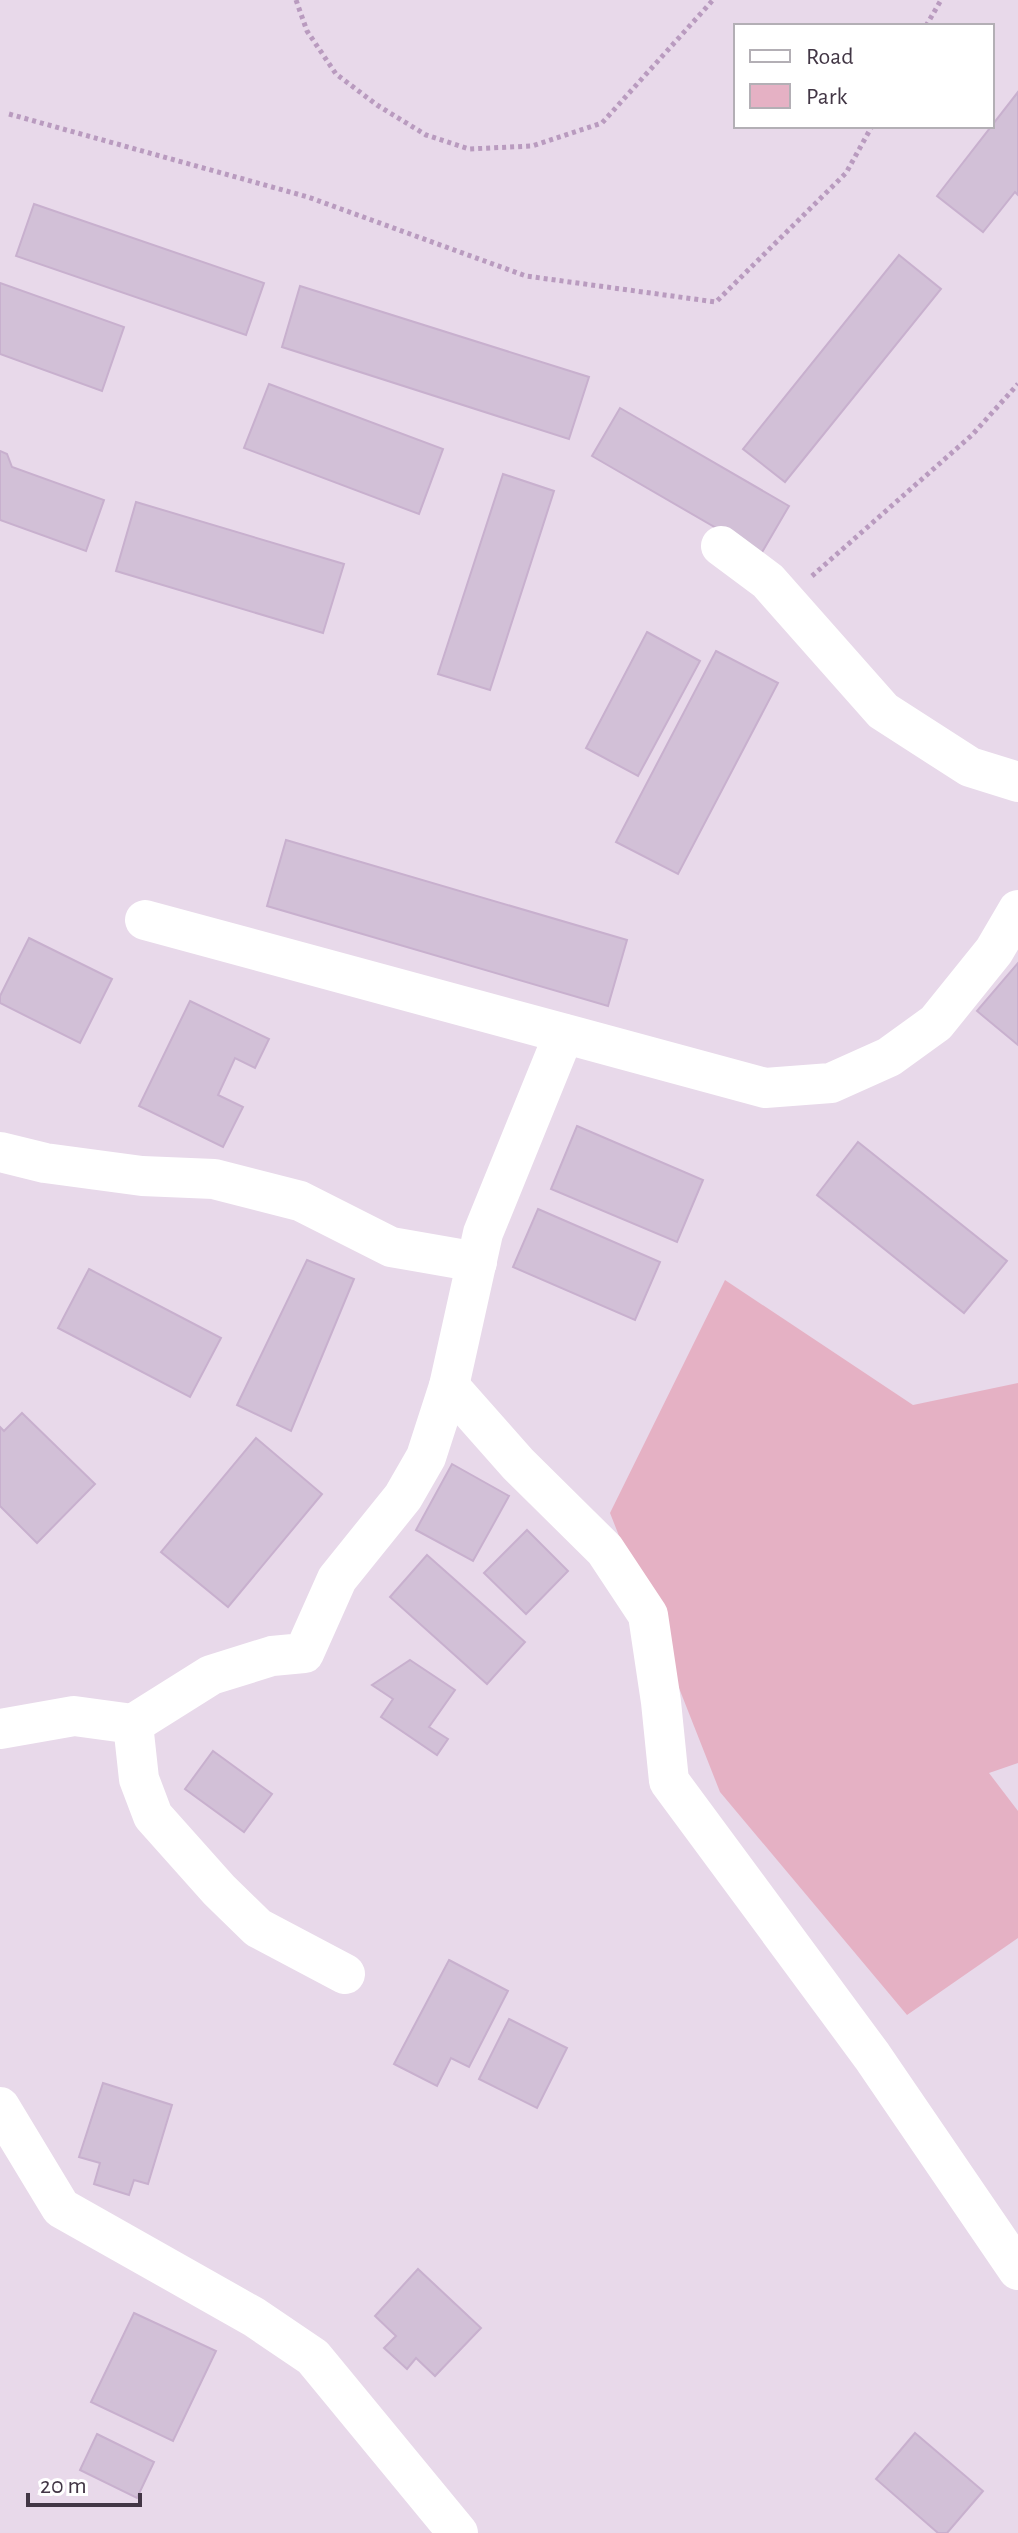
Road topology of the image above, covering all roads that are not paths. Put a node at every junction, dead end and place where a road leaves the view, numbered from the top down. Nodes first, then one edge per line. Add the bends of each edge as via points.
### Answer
1 (721, 546) dead end
2 (1018, 782) edge
3 (1018, 910) edge
4 (145, 920) dead end
5 (564, 1034) junction
6 (0, 1152) edge
7 (477, 1262) junction
8 (449, 1386) junction
9 (133, 1724) junction
10 (0, 1729) edge
11 (345, 1974) dead end
12 (0, 2107) edge
13 (1018, 2270) edge
14 (458, 2533) edge

1 - 2 street via 768,581 883,711 970,767
3 - 5 street via 994,951 936,1023 889,1057 831,1083 765,1088
4 - 5 street
5 - 7 street via 483,1233
6 - 7 street via 142,1176 214,1179 300,1201 391,1247
7 - 8 street
8 - 9 street via 426,1457 403,1497 337,1579 304,1653 272,1656 211,1675
8 - 13 street via 605,1550 648,1615 669,1781 872,2056
9 - 10 street via 74,1716
9 - 11 street via 139,1779 153,1816 258,1928
12 - 14 street via 61,2208 254,2317 313,2357

